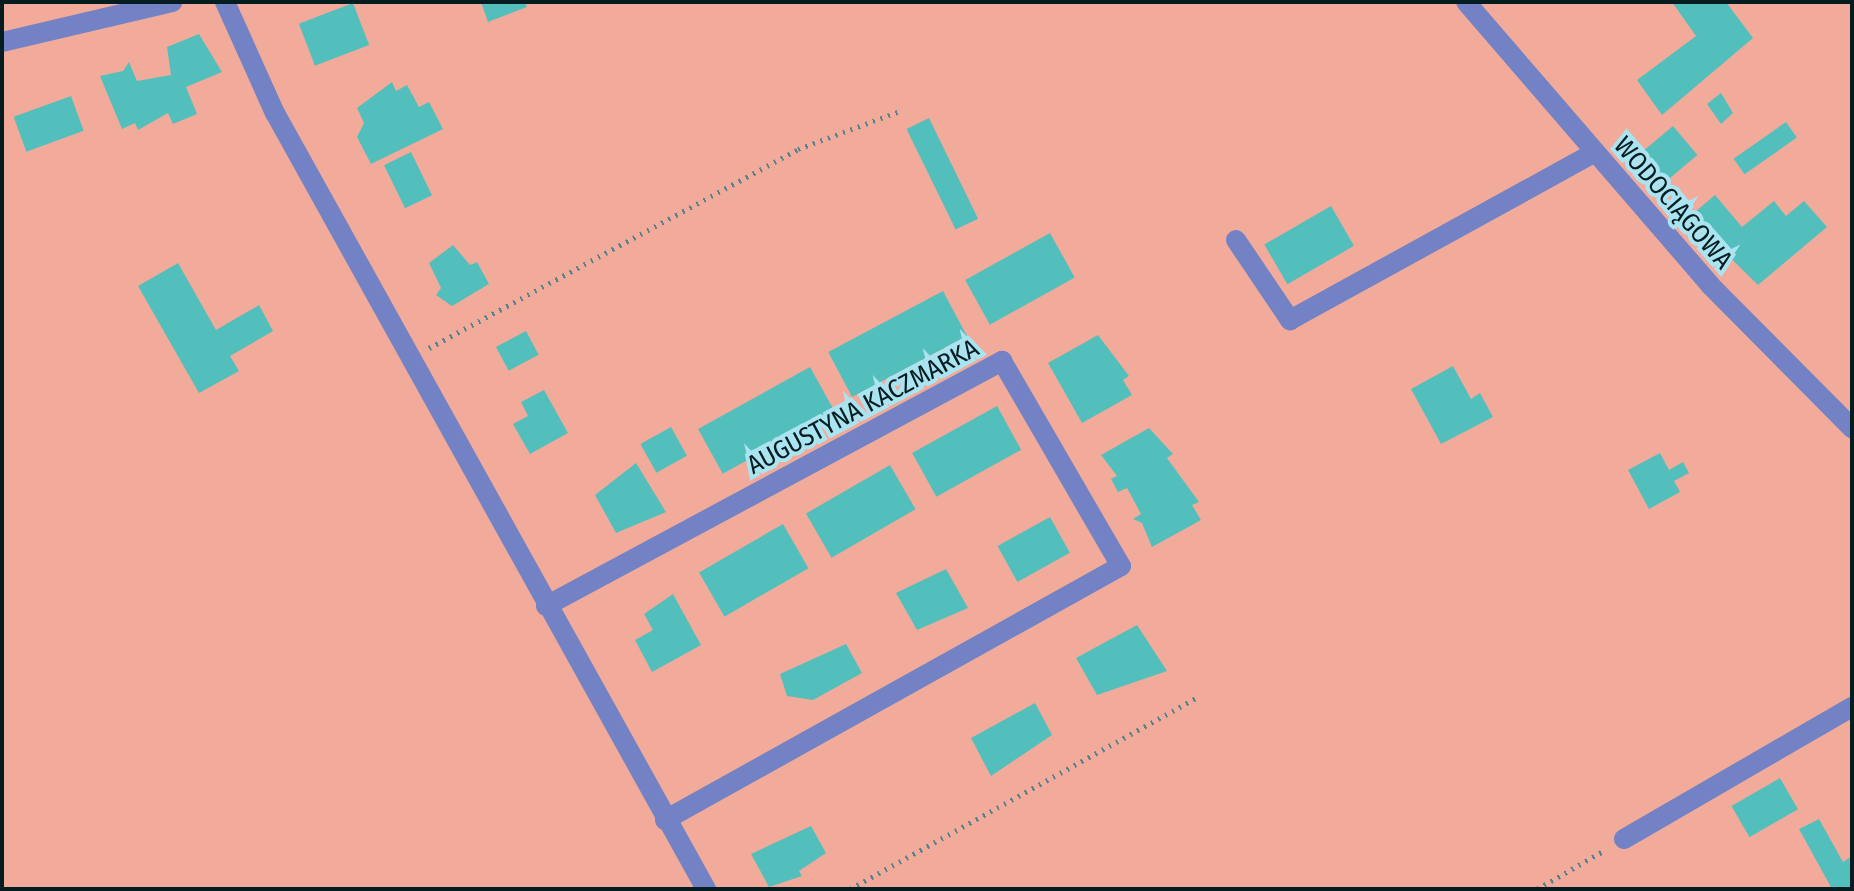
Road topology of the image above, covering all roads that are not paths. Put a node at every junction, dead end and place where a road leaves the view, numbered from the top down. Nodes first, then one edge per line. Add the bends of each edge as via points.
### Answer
1 (225, 2) edge
2 (1466, 2) edge
3 (159, 4) edge
4 (2, 42) edge
5 (1595, 152) junction
6 (1236, 240) dead end
7 (1852, 428) edge
8 (546, 606) junction
9 (1852, 707) edge
10 (665, 820) junction
11 (1624, 839) road end
12 (706, 889) edge

1 - 8 street via 275,113
2 - 5 street, WODOCIĄGOWA
3 - 4 street
5 - 6 street via 1290,320
5 - 7 street, WODOCIĄGOWA via 1710,285
8 - 10 street
8 - 10 street, AUGUSTYNA KACZMARKA via 1002,361 1121,566
9 - 11 street
10 - 12 street

